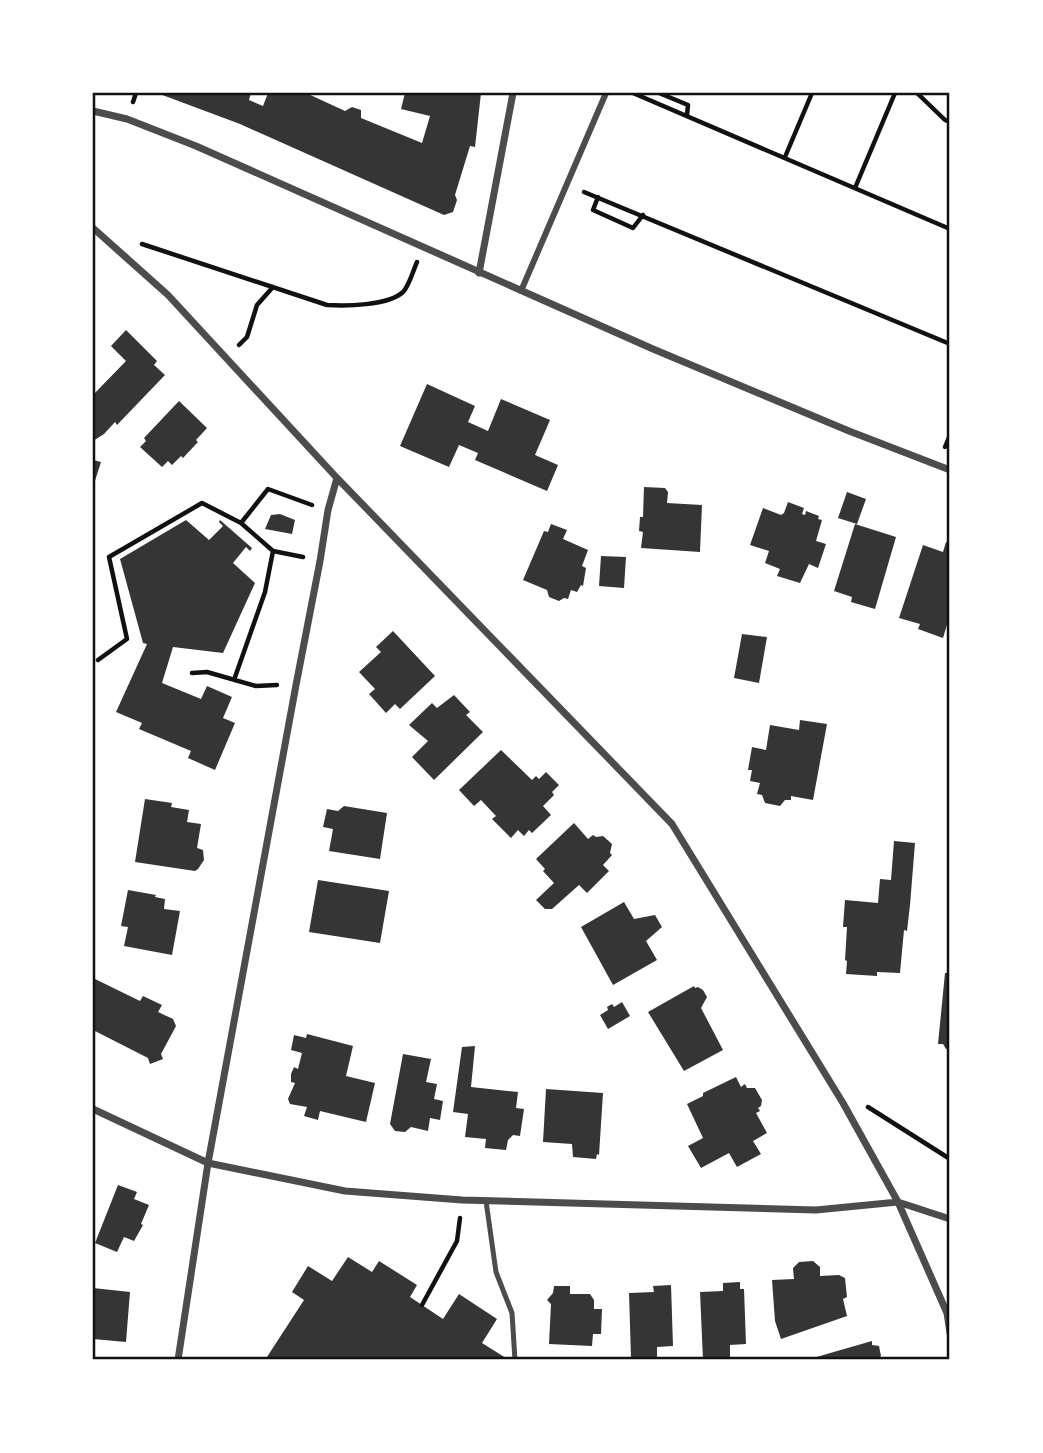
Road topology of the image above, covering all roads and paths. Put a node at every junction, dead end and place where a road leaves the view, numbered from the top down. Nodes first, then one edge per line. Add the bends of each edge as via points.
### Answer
1 (513, 93) edge
2 (606, 93) edge
3 (633, 93) edge
4 (659, 93) edge
5 (812, 93) edge
6 (895, 93) edge
7 (917, 93) edge
8 (645, 95) edge
9 (93, 111) edge
10 (687, 116) junction
11 (950, 122) edge
12 (785, 157) junction
13 (855, 188) junction
14 (598, 197) dead end
15 (605, 200) dead end
16 (643, 215) junction
17 (93, 228) edge
18 (950, 229) edge
19 (131, 240) dead end
20 (424, 249) junction
21 (479, 273) junction
22 (273, 287) junction
23 (522, 291) junction
24 (247, 337) dead end
25 (950, 344) edge
26 (950, 470) edge
27 (337, 478) junction
28 (328, 510) junction
29 (241, 523) junction
30 (273, 551) junction
31 (295, 555) dead end
32 (98, 660) dead end
33 (192, 673) dead end
34 (234, 680) junction
35 (296, 685) junction
36 (864, 1104) dead end
37 (93, 1109) edge
38 (950, 1159) edge
39 (208, 1163) junction
40 (462, 1200) junction
41 (486, 1201) junction
42 (898, 1202) junction
43 (950, 1219) edge
44 (422, 1305) dead end
45 (948, 1311) edge
46 (950, 1333) edge
47 (178, 1360) edge
48 (515, 1360) edge

1 - 21 street
2 - 23 street
3 - 8 path
4 - 10 path via 688,105
5 - 12 path
6 - 13 path
7 - 11 path
8 - 10 path
9 - 20 street via 195,146
10 - 12 path
12 - 13 path
13 - 18 path
14 - 16 path via 593,210 633,228
15 - 16 path
16 - 25 path
17 - 27 street via 168,295
19 - 22 path
20 - 21 street
20 - 22 path via 404,292 388,300 327,305
21 - 23 street
22 - 24 path via 257,305
23 - 26 street
27 - 28 street
27 - 42 street via 672,824 843,1102
28 - 29 path via 268,489
28 - 35 street
29 - 30 path
29 - 32 path via 202,503 109,557 127,639
30 - 31 path
30 - 34 path via 265,592
33 - 34 path
34 - 35 path via 256,686
35 - 39 street
36 - 38 path
37 - 39 street
39 - 40 street via 345,1191
39 - 47 street
40 - 41 street
40 - 44 path via 457,1241
41 - 42 street via 816,1210
41 - 48 lane via 496,1272 512,1313
42 - 43 street
42 - 45 street
45 - 46 street

